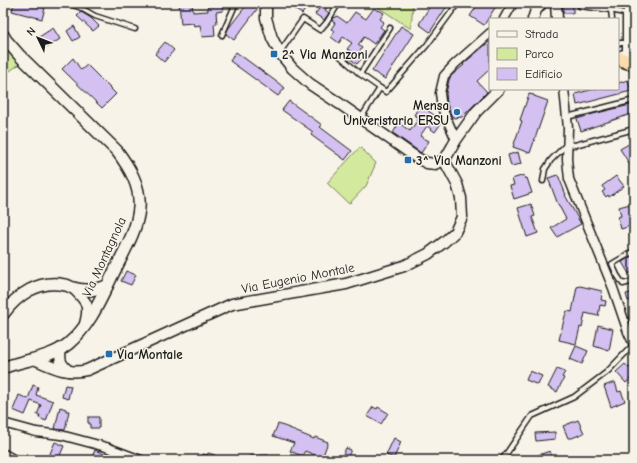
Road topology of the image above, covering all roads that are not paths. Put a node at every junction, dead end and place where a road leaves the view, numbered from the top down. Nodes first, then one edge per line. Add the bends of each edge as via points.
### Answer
1 (67, 3) edge
2 (236, 3) edge
3 (266, 3) edge
4 (458, 3) edge
5 (512, 3) edge
6 (542, 3) edge
7 (556, 3) edge
8 (580, 3) edge
9 (631, 3) edge
10 (79, 5) edge
11 (337, 6) dead end
12 (611, 10) junction
13 (628, 14) junction
14 (504, 18) edge
15 (533, 18) edge
16 (557, 18) edge
17 (612, 18) edge
18 (390, 28) dead end
19 (135, 29) dead end
20 (489, 34) edge
21 (3, 35) edge
22 (222, 35) dead end
23 (623, 42) edge
24 (280, 53) junction
25 (626, 57) edge
26 (341, 58) dead end
27 (360, 74) junction
28 (380, 88) junction
29 (498, 90) edge
30 (564, 90) edge
31 (634, 100) edge
32 (567, 117) junction
33 (361, 118) junction
34 (634, 129) edge
35 (456, 140) junction
36 (570, 145) junction
37 (444, 160) junction
38 (543, 181) dead end
39 (634, 251) edge
40 (634, 281) edge
41 (623, 284) junction
42 (107, 286) junction
43 (74, 288) junction
44 (613, 288) junction
45 (5, 309) edge
46 (84, 326) junction
47 (634, 344) edge
48 (61, 348) junction
49 (34, 359) junction
50 (6, 365) edge
51 (69, 371) junction
52 (3, 423) edge
53 (3, 455) edge
54 (12, 460) edge
55 (141, 460) edge
56 (502, 460) edge

1 - 10 lane
2 - 22 lane
3 - 24 street via 266,18
4 - 28 lane via 427,45 386,92
5 - 14 street
6 - 15 street
7 - 16 street
8 - 12 lane via 580,6
9 - 13 street
10 - 19 lane via 95,16
11 - 24 lane via 320,30 303,19
12 - 13 lane
12 - 17 lane
13 - 23 street
18 - 27 lane
20 - 35 street via 444,76 440,93 442,108
21 - 42 main road, Via Montagnola via 20,56 117,151 134,178 139,208 136,223
23 - 25 street
24 - 33 street via 310,84
26 - 27 lane
27 - 28 lane
28 - 33 lane
29 - 35 street via 476,112
30 - 32 street
31 - 32 lane
32 - 36 street
33 - 37 street via 417,158 435,164
34 - 36 lane
35 - 37 street
36 - 38 lane via 545,168
36 - 44 street via 567,159 569,179
37 - 51 street, Via Eugenio Montale via 457,184 462,217 455,232 428,254 404,266 346,284 232,304 87,370
39 - 41 lane via 612,264
40 - 41 lane
41 - 44 lane
42 - 43 main road via 93,291
42 - 46 main road, Via Montagnola
43 - 45 main road via 45,284 24,293
43 - 46 street via 83,298 88,310
44 - 47 street
46 - 48 main road, Via Montagnola
47 - 56 lane via 606,372 574,397 532,416
48 - 49 main road, Via Montagnola
48 - 51 street via 60,361
49 - 50 main road, Via Montagnola
49 - 51 street, Via Eugenio Montale via 56,369
52 - 55 street via 36,432 61,435
53 - 54 main road

